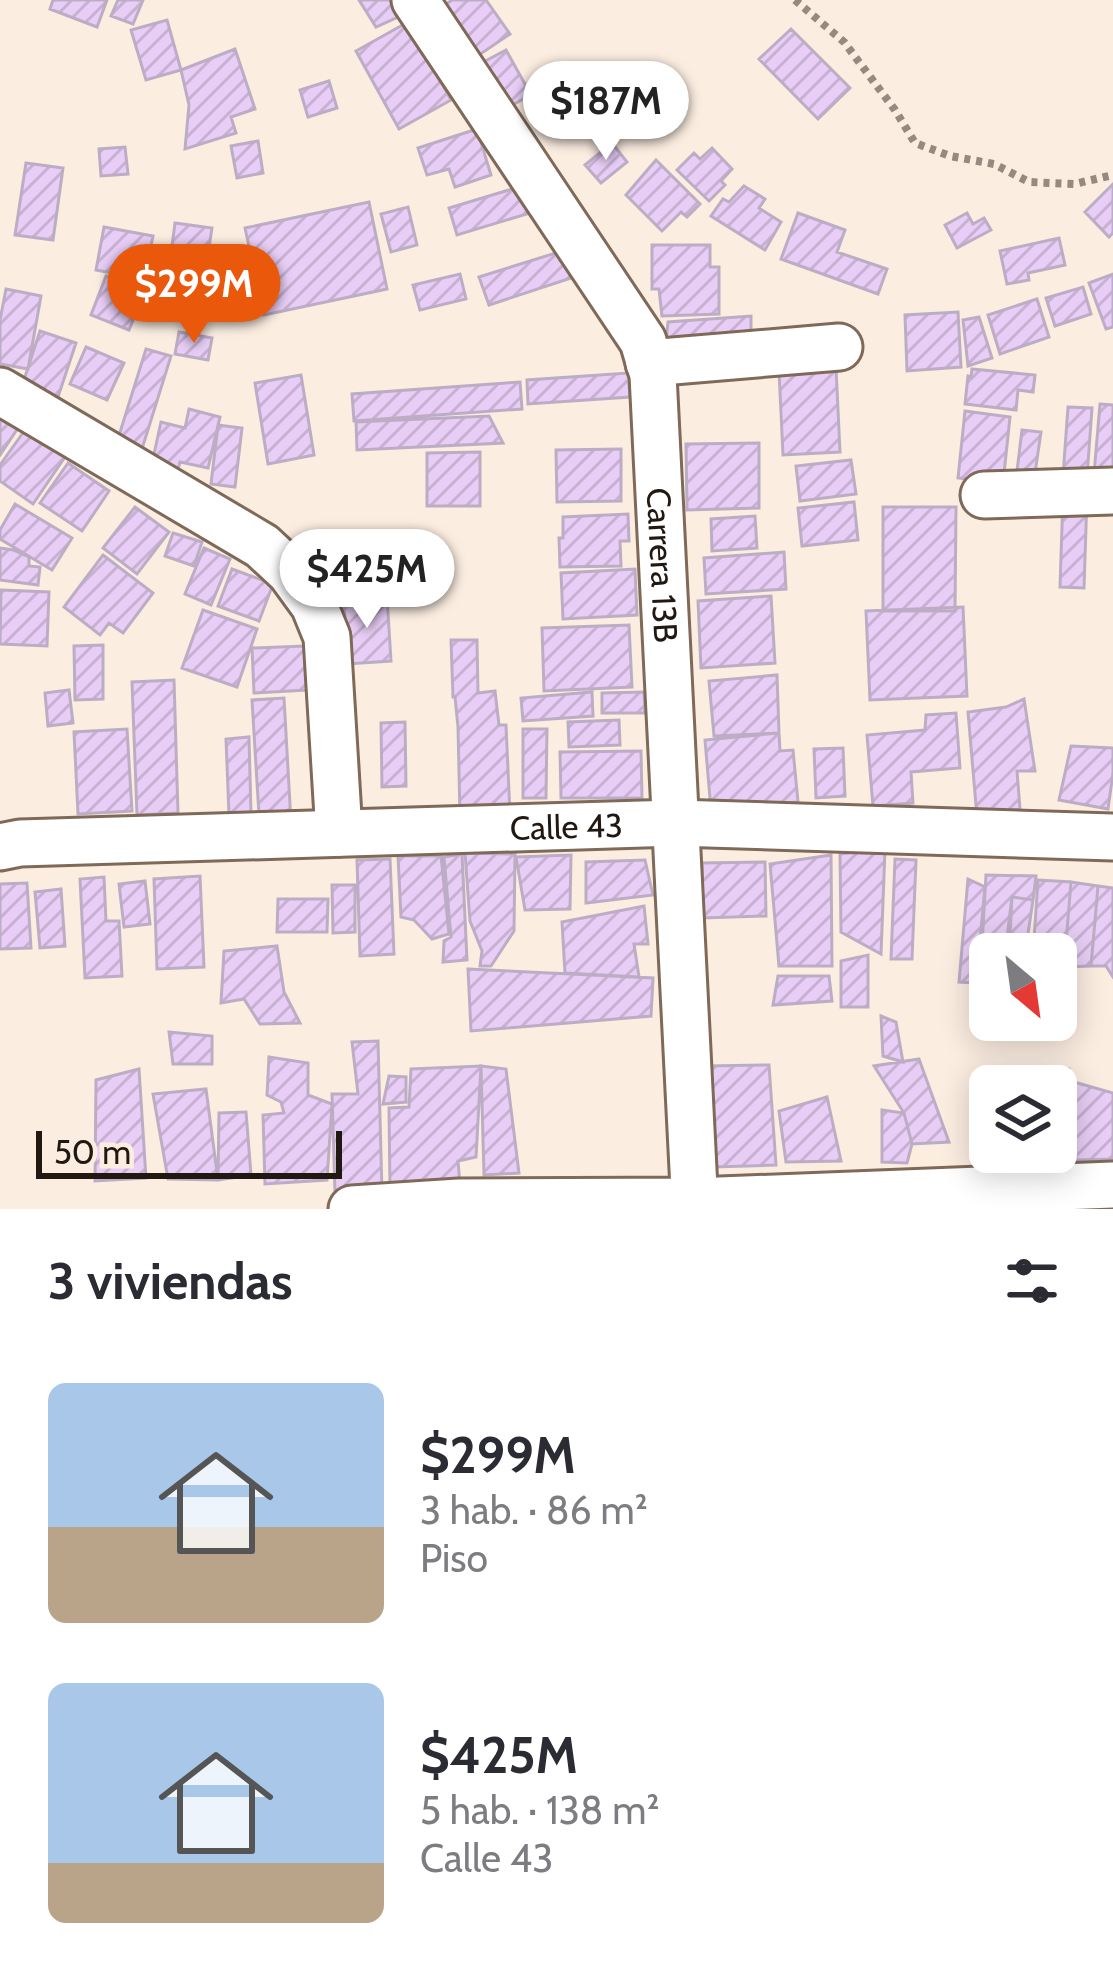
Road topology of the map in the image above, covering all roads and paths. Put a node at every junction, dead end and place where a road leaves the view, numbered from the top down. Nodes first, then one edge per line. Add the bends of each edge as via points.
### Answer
1 (415, 0) edge
2 (795, 0) edge
3 (1113, 175) edge
4 (839, 347) dead end
5 (649, 363) junction
6 (0, 391) edge
7 (1113, 491) edge
8 (984, 495) dead end
9 (676, 823) junction
10 (340, 833) junction
11 (1113, 837) edge
12 (10, 845) edge
13 (1113, 1184) edge
14 (694, 1205) edge
15 (352, 1209) edge

1 - 5 street, Carrera 13B via 643,341
2 - 3 path via 844,42 915,143 1029,182
4 - 5 street
5 - 9 street, Carrera 13B
6 - 10 street via 262,546 290,572 327,637
7 - 8 street
9 - 10 street, Calle 43
9 - 11 street, Calle 43
9 - 14 street, Carrera 13B
10 - 12 street, Calle 43
13 - 14 street
14 - 15 street

